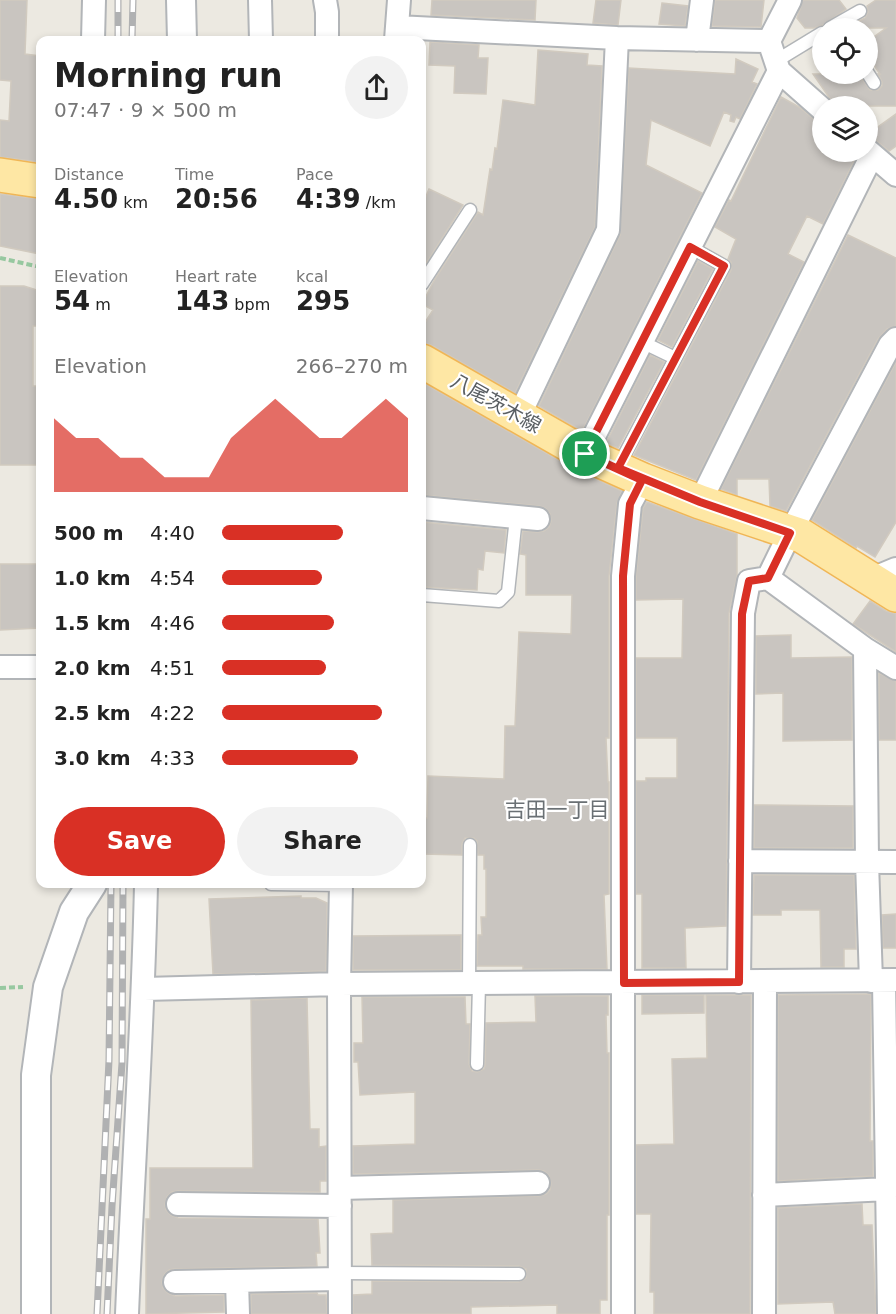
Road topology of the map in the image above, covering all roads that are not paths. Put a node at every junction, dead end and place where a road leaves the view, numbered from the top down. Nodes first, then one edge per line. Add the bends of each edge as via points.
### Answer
1 (94, 0) edge
2 (181, 0) edge
3 (260, 0) edge
4 (325, 0) edge
5 (399, 0) edge
6 (702, 0) edge
7 (790, 0) edge
8 (860, 11) dead end
9 (849, 18) edge
10 (396, 34) edge
11 (93, 36) edge
12 (182, 36) edge
13 (261, 36) edge
14 (327, 36) edge
15 (812, 38) edge
16 (617, 39) junction
17 (697, 40) junction
18 (775, 58) junction
19 (812, 98) edge
20 (884, 161) edge
21 (0, 175) edge
22 (36, 180) edge
23 (470, 210) dead end
24 (690, 247) junction
25 (426, 278) edge
26 (896, 339) edge
27 (642, 342) junction
28 (675, 358) junction
29 (426, 363) edge
30 (519, 416) junction
31 (585, 454) junction
32 (630, 474) junction
33 (700, 502) junction
34 (426, 508) edge
35 (527, 518) joint
36 (790, 533) junction
37 (768, 578) junction
38 (888, 581) edge
39 (426, 595) edge
40 (865, 649) junction
41 (0, 667) edge
42 (36, 667) edge
43 (896, 668) edge
44 (470, 845) dead end
45 (740, 861) junction
46 (867, 862) junction
47 (896, 862) edge
48 (89, 888) edge
49 (146, 888) edge
50 (341, 888) edge
51 (884, 981) edge
52 (739, 982) junction
53 (765, 982) junction
54 (624, 983) junction
55 (339, 984) junction
56 (474, 984) junction
57 (144, 989) junction
58 (477, 1064) dead end
59 (538, 1183) dead end
60 (888, 1189) junction
61 (764, 1195) junction
62 (340, 1197) junction
63 (178, 1204) dead end
64 (519, 1274) dead end
65 (340, 1276) junction
66 (237, 1281) junction
67 (175, 1282) dead end
68 (36, 1314) edge
69 (127, 1314) edge
70 (238, 1314) edge
71 (340, 1314) edge
72 (623, 1314) edge
73 (764, 1314) edge
74 (889, 1314) edge

1 - 11 street
2 - 12 street
3 - 13 street
4 - 14 street
5 - 10 street
6 - 17 street
7 - 18 street
8 - 9 lane
10 - 16 street
15 - 18 lane
16 - 17 street
16 - 30 street via 608,230
17 - 18 street
18 - 19 street
18 - 24 street
20 - 33 street
21 - 22 main road
23 - 25 lane
24 - 27 street
24 - 28 lane via 724,266
26 - 36 street
27 - 28 lane
27 - 31 street
28 - 32 lane
29 - 30 main road, 八尾茨木線
30 - 31 main road, 八尾茨木線
31 - 32 main road, 八尾茨木線
32 - 33 main road, 八尾茨木線
32 - 54 street via 623,576
33 - 36 main road, 八尾茨木線
34 - 35 street
35 - 39 lane via 508,592 499,601
36 - 37 street
36 - 38 main road, 八尾茨木線
37 - 40 street
37 - 45 street via 749,581 742,614
40 - 43 street
40 - 46 street
41 - 42 street
44 - 56 lane
45 - 46 street
45 - 52 street
46 - 47 street
46 - 51 street
48 - 68 street via 74,912 48,987 36,1075
49 - 57 street
50 - 55 street
51 - 53 street
51 - 60 street
52 - 53 street
52 - 54 street
53 - 61 street
54 - 56 street
54 - 72 street
55 - 56 street
55 - 57 street
55 - 62 street
56 - 58 lane
57 - 69 street
59 - 62 street
60 - 61 street
60 - 74 street
61 - 73 street
62 - 63 street
62 - 65 street
64 - 65 lane
65 - 66 street
65 - 71 street
66 - 67 street
66 - 70 street

